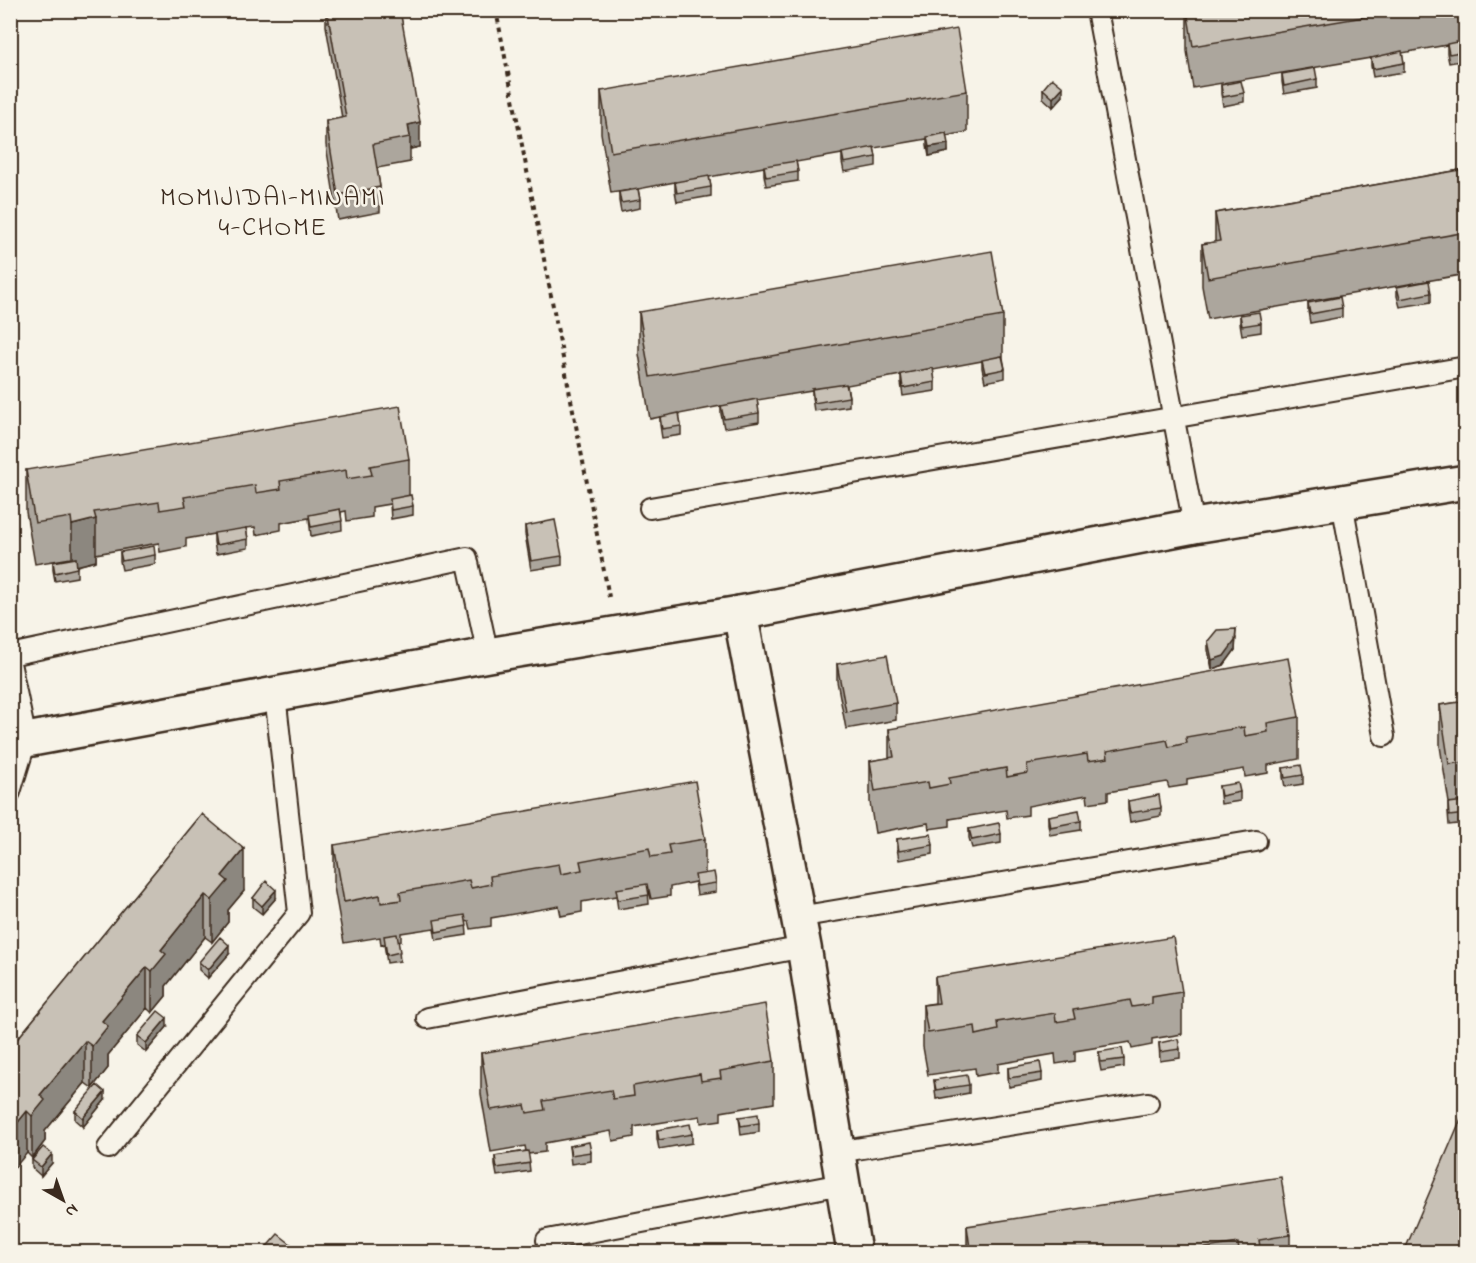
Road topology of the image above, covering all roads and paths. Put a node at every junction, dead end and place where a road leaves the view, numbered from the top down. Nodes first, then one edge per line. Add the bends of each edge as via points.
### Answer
1 (496, 10) edge
2 (1097, 10) edge
3 (1466, 368) edge
4 (1174, 419) junction
5 (1466, 482) edge
6 (1342, 502) junction
7 (650, 508) dead end
8 (1194, 526) junction
9 (609, 597) dead end
10 (740, 613) junction
11 (10, 655) edge
12 (488, 655) junction
13 (10, 663) edge
14 (275, 694) junction
15 (1384, 736) dead end
16 (18, 741) edge
17 (10, 792) edge
18 (1256, 841) dead end
19 (801, 932) junction
20 (427, 1018) dead end
21 (1148, 1103) dead end
22 (108, 1148) dead end
23 (837, 1152) junction
24 (842, 1184) junction
25 (547, 1240) dead end
26 (854, 1252) edge

1 - 9 path
2 - 4 lane
3 - 4 lane
4 - 7 lane
4 - 8 lane
5 - 6 street
6 - 8 street
6 - 15 lane
8 - 10 street
10 - 12 street
10 - 19 street
11 - 12 lane via 467,558
12 - 14 street
13 - 16 lane
14 - 16 street
14 - 22 lane via 299,913
16 - 17 lane
18 - 19 lane
19 - 20 lane
19 - 23 street
21 - 23 lane
23 - 24 street
24 - 25 lane
24 - 26 street

